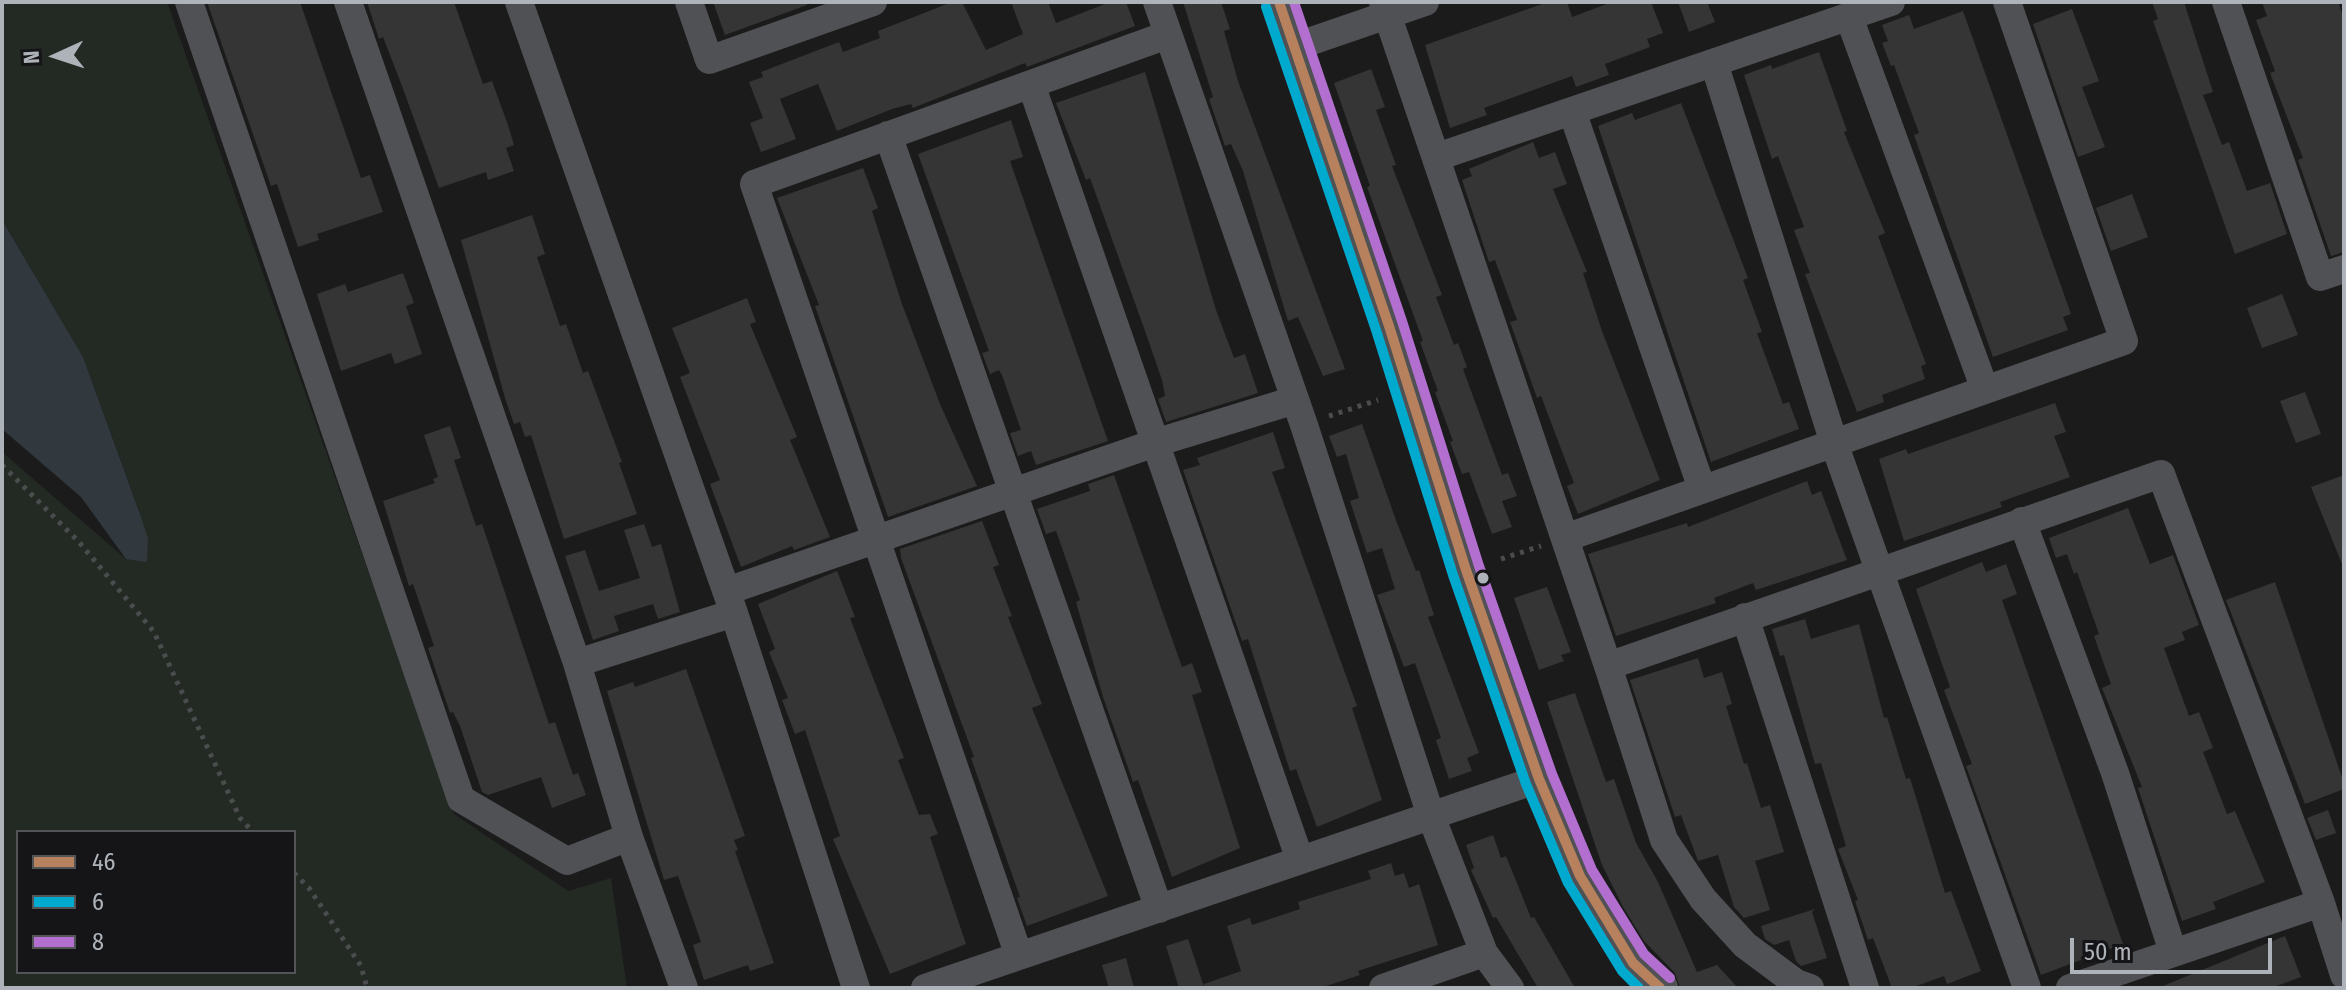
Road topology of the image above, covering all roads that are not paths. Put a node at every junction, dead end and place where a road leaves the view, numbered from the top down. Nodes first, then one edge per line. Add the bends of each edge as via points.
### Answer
1 (189, 2) edge
2 (348, 2) edge
3 (519, 2) edge
4 (689, 2) edge
5 (1157, 2) edge
6 (1279, 2) edge
7 (1425, 2) edge
8 (1891, 2) edge
9 (2007, 2) edge
10 (2226, 2) edge
11 (856, 5) edge
12 (1386, 8) edge
13 (1849, 17) junction
14 (1167, 35) junction
15 (1294, 47) junction
16 (1714, 63) junction
17 (1031, 84) junction
18 (1572, 111) junction
19 (888, 135) junction
20 (1437, 157) junction
21 (2344, 269) edge
22 (1984, 387) junction
23 (1295, 400) junction
24 (1155, 443) junction
25 (1834, 443) junction
26 (1702, 489) junction
27 (1013, 492) junction
28 (2022, 521) junction
29 (876, 540) junction
30 (1555, 542) junction
31 (1878, 572) junction
32 (731, 602) junction
33 (1745, 617) junction
34 (577, 663) junction
35 (1608, 666) junction
36 (1539, 779) junction
37 (1431, 816) junction
38 (629, 837) junction
39 (1300, 860) junction
40 (2321, 903) junction
41 (1159, 909) junction
42 (2173, 952) junction
43 (1484, 953) junction
44 (1019, 956) junction
45 (2344, 975) edge
46 (684, 988) edge
47 (856, 988) edge
48 (925, 988) edge
49 (1383, 988) edge
50 (1510, 988) edge
51 (1660, 988) edge
52 (1810, 988) edge
53 (1865, 988) edge
54 (2027, 988) edge
55 (2070, 988) edge

1 - 38 street via 461,799 567,861
2 - 34 street
3 - 32 street
4 - 11 street via 709,60
5 - 14 street
6 - 15 street
7 - 12 street
8 - 13 street
9 - 22 street via 2124,341
10 - 21 street via 2320,277
12 - 15 street
12 - 20 street
13 - 16 street
13 - 22 street
14 - 17 street
14 - 23 street
15 - 36 street
16 - 18 street
16 - 25 street
17 - 19 street
17 - 24 street
18 - 20 street
18 - 26 street
19 - 27 street
19 - 29 street via 754,184
20 - 30 street
22 - 25 street
23 - 24 street
23 - 37 street
24 - 27 street
24 - 39 street
25 - 26 street
25 - 31 street
26 - 30 street
27 - 29 street
27 - 41 street
28 - 31 street
28 - 40 street via 2161,474
28 - 42 street via 2115,773
29 - 32 street
29 - 44 street
30 - 35 street
31 - 33 street
31 - 54 street
32 - 34 street
32 - 47 street
33 - 35 street
33 - 53 street
34 - 38 street
35 - 52 street via 1664,840 1703,899 1745,945
36 - 37 street
36 - 51 street via 1580,876 1633,963
37 - 39 street
37 - 43 street
38 - 46 street
39 - 41 street
40 - 42 street
40 - 45 street
41 - 44 street
42 - 55 street
43 - 49 street
43 - 50 street
44 - 48 street

